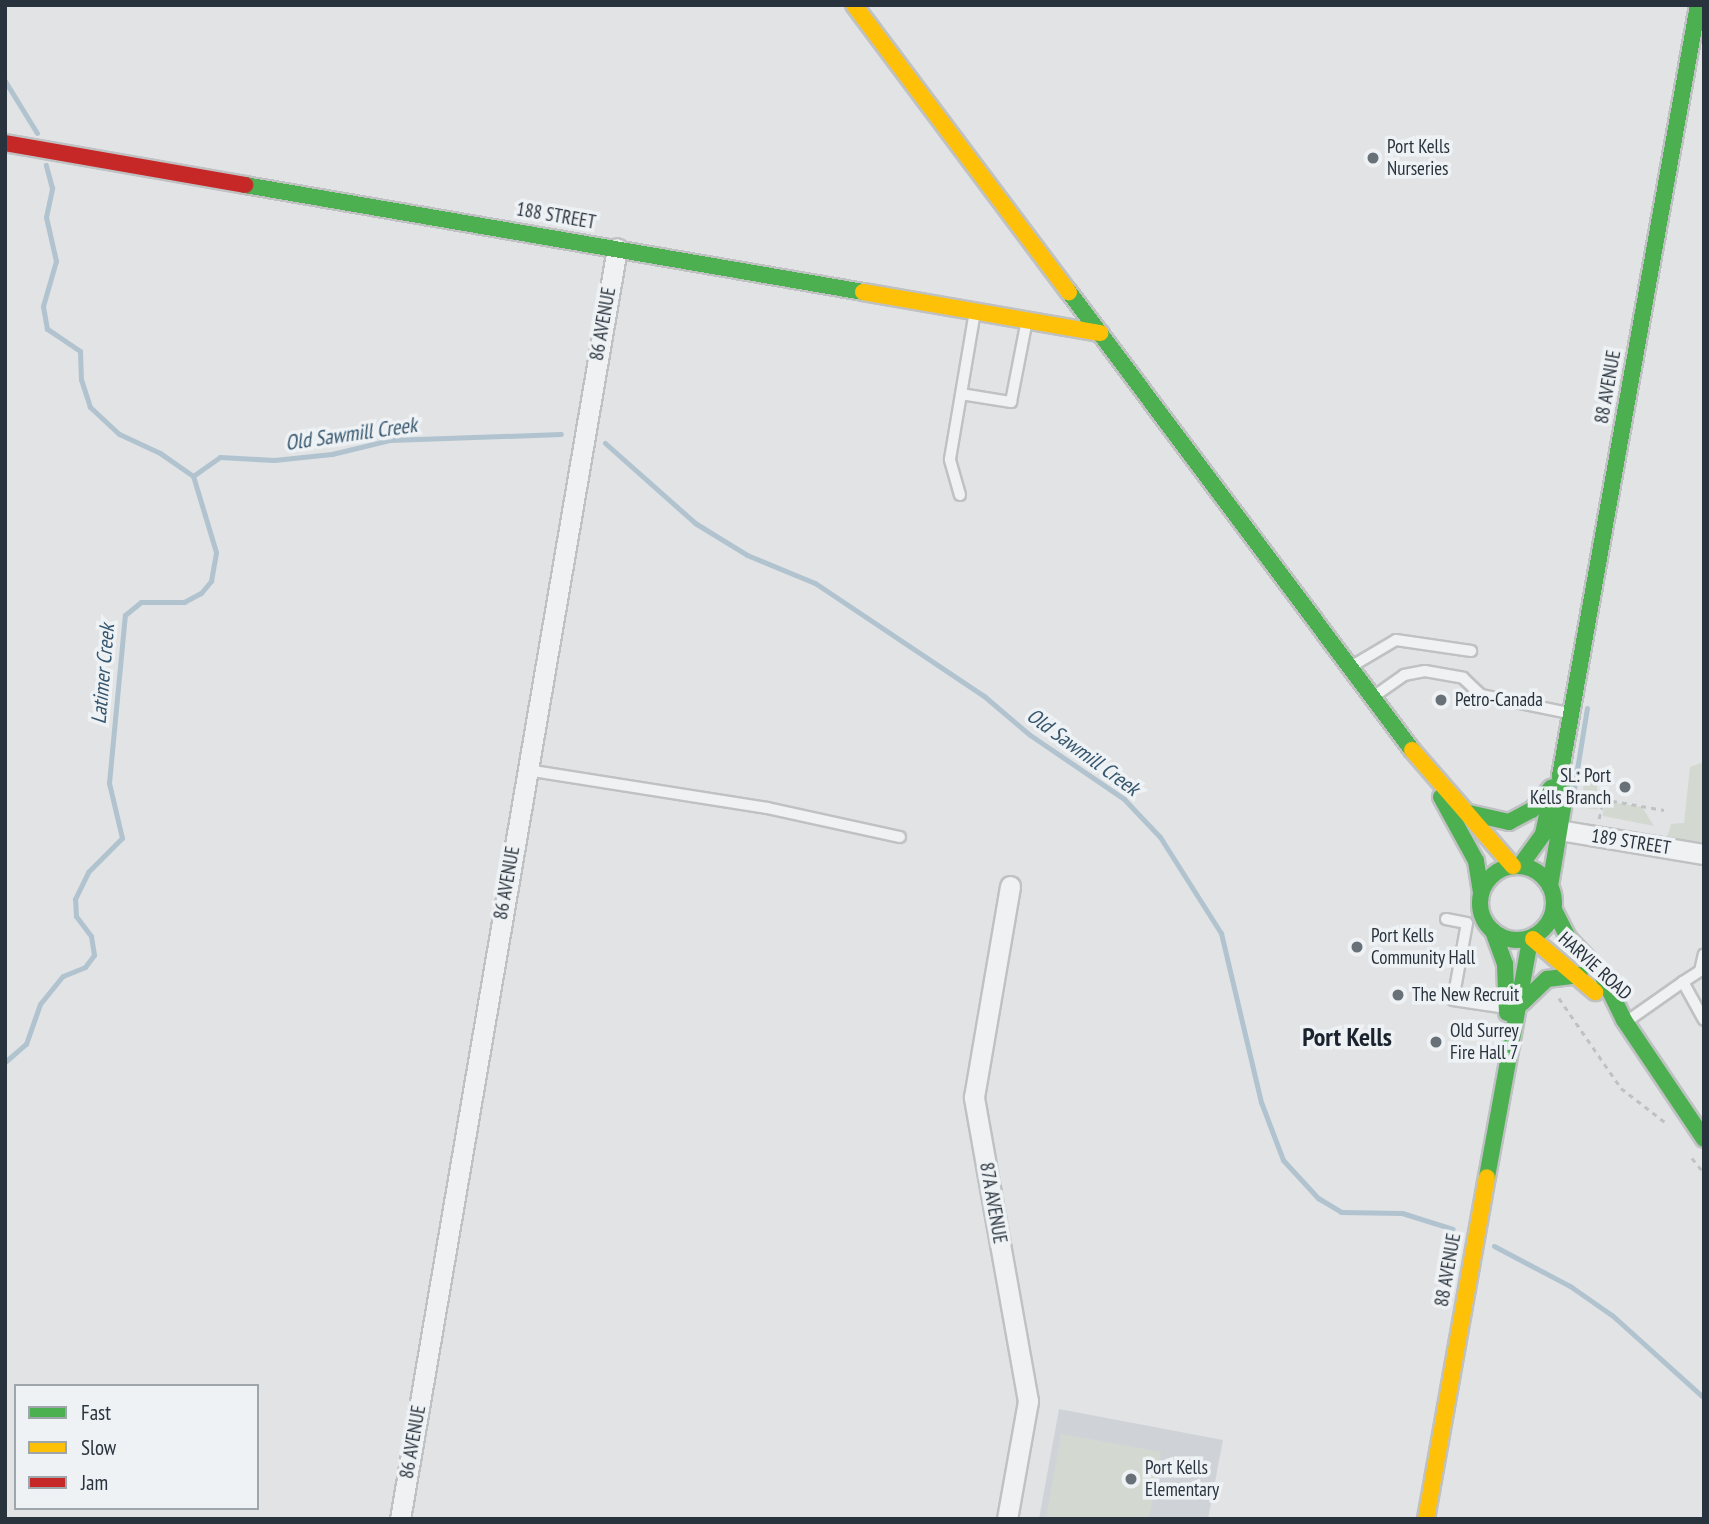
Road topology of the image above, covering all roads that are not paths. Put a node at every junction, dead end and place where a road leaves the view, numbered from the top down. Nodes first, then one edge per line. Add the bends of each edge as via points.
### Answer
1 (854, 5) edge
2 (1698, 5) edge
3 (5, 143) edge
4 (617, 247) junction
5 (975, 311) junction
6 (1027, 320) junction
7 (1100, 333) junction
8 (961, 394) junction
9 (960, 495) dead end
10 (1471, 651) dead end
11 (1350, 667) junction
12 (1373, 697) junction
13 (1571, 713) junction
14 (526, 770) junction
15 (1557, 781) junction
16 (1438, 785) junction
17 (1469, 813) junction
18 (1559, 830) junction
19 (900, 837) dead end
20 (1704, 854) edge
21 (1517, 866) junction
22 (1010, 886) dead end
23 (1550, 886) junction
24 (1481, 894) junction
25 (1554, 910) junction
26 (1446, 919) dead end
27 (1493, 931) junction
28 (1532, 939) junction
29 (1704, 954) edge
30 (1580, 975) junction
31 (1683, 982) junction
32 (1514, 1005) junction
33 (1704, 1020) edge
34 (1625, 1021) junction
35 (1704, 1139) edge
36 (400, 1519) edge
37 (1007, 1519) edge
38 (1426, 1519) edge

1 - 7 main road
2 - 13 main road, 88 AVENUE
3 - 4 main road, 188 STREET
4 - 5 main road, 188 STREET
4 - 14 street, 86 AVENUE
5 - 6 main road, 188 STREET
5 - 8 lane
6 - 7 main road, 188 STREET
6 - 8 lane via 1011,402
7 - 11 main road
8 - 9 lane via 950,459
10 - 11 lane via 1396,640
11 - 12 main road
12 - 13 lane via 1404,675 1425,671 1463,678 1481,695
12 - 16 main road
13 - 15 main road, 88 AVENUE
14 - 19 lane via 756,806
14 - 36 street, 86 AVENUE
15 - 17 main road via 1532,810 1509,822
15 - 18 main road, 88 AVENUE via 1564,789
15 - 21 main road, 88 AVENUE via 1543,834
16 - 17 main road
16 - 24 main road via 1443,803 1476,861 1482,877
17 - 21 main road
18 - 20 street, 189 STREET
18 - 23 main road, 88 AVENUE
21 - 23 main road via 1538,872
21 - 24 main road via 1492,875
22 - 37 street, 87A AVENUE via 974,1097 1028,1401
23 - 25 main road
24 - 27 main road via 1482,915
25 - 28 main road
25 - 34 main road, HARVIE ROAD via 1569,938 1601,973
26 - 32 lane via 1467,923 1453,1000
27 - 28 main road via 1508,940
27 - 32 main road, 88 AVENUE
28 - 30 main road, HARVIE ROAD
28 - 32 main road, 88 AVENUE
29 - 31 lane via 1700,971
30 - 32 main road via 1547,979
30 - 34 main road, HARVIE ROAD via 1609,1010
31 - 33 lane
31 - 34 lane
32 - 38 main road, 88 AVENUE
34 - 35 main road

